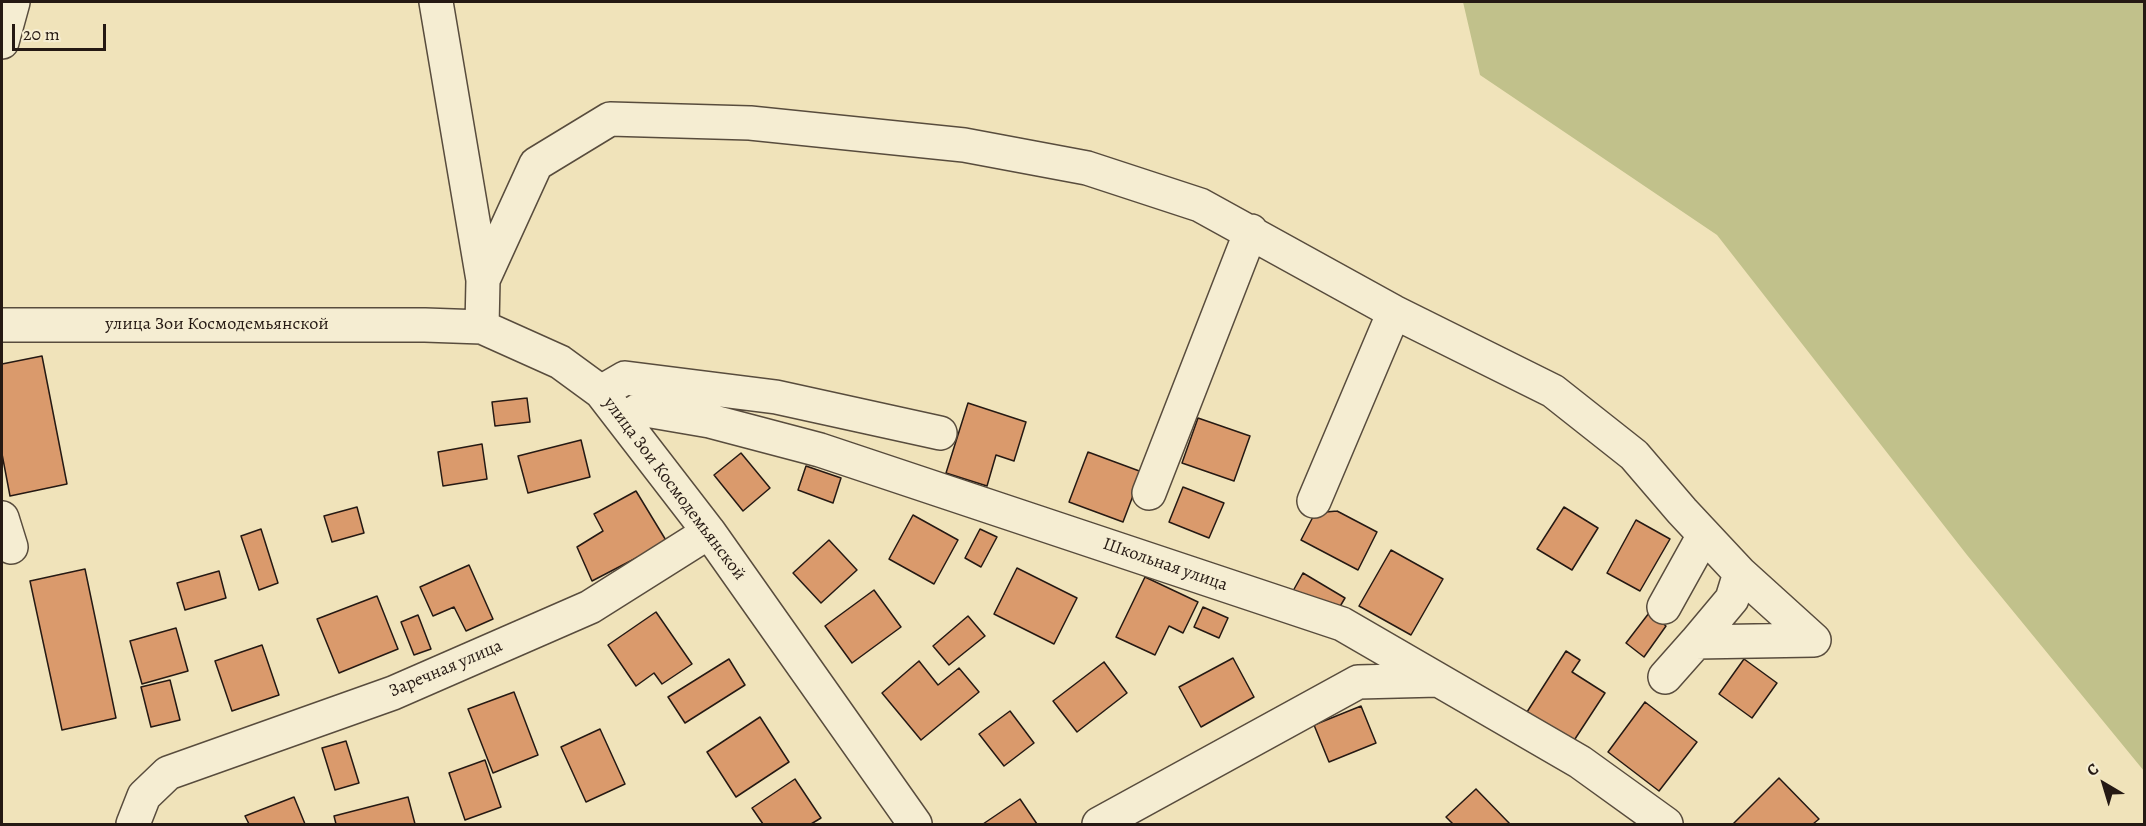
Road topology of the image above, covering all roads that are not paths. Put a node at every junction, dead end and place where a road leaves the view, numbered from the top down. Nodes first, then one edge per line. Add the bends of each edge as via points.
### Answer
1 (13, 2) edge
2 (436, 2) edge
3 (2, 42) edge
4 (1251, 231) junction
5 (483, 280) junction
6 (1394, 312) junction
7 (2, 325) edge
8 (482, 327) junction
9 (601, 392) junction
10 (623, 420) junction
11 (940, 433) dead end
12 (1149, 493) dead end
13 (1314, 501) dead end
14 (709, 532) junction
15 (1704, 535) junction
16 (1740, 573) junction
17 (1664, 607) dead end
18 (1696, 642) junction
19 (1665, 677) dead end
20 (1438, 680) junction
21 (133, 825) edge
22 (915, 825) edge
23 (1099, 825) edge
24 (1666, 825) edge

1 - 3 street
2 - 5 street
4 - 5 street via 1200,205 1087,168 964,145 750,123 610,118 536,164
4 - 6 street
4 - 12 street
5 - 8 street
6 - 13 street
6 - 15 street via 1553,391 1634,455
7 - 8 street, улица Зои Космодемьянской
8 - 9 street, улица Зои Космодемьянской via 560,362
9 - 10 street, улица Зои Космодемьянской
9 - 11 street via 625,378 636,379 776,397
10 - 14 street, улица Зои Космодемьянской
10 - 20 street, Школьная улица via 640,409 710,421 820,450 1342,624
14 - 21 street, Заречная улица via 590,607 393,693 168,773 144,796
14 - 22 street, улица Зои Космодемьянской
15 - 16 street
15 - 17 street
16 - 18 street via 1732,599
16 - 18 street via 1814,640
18 - 19 street
20 - 23 street via 1358,682
20 - 24 street, Школьная улица via 1580,762

